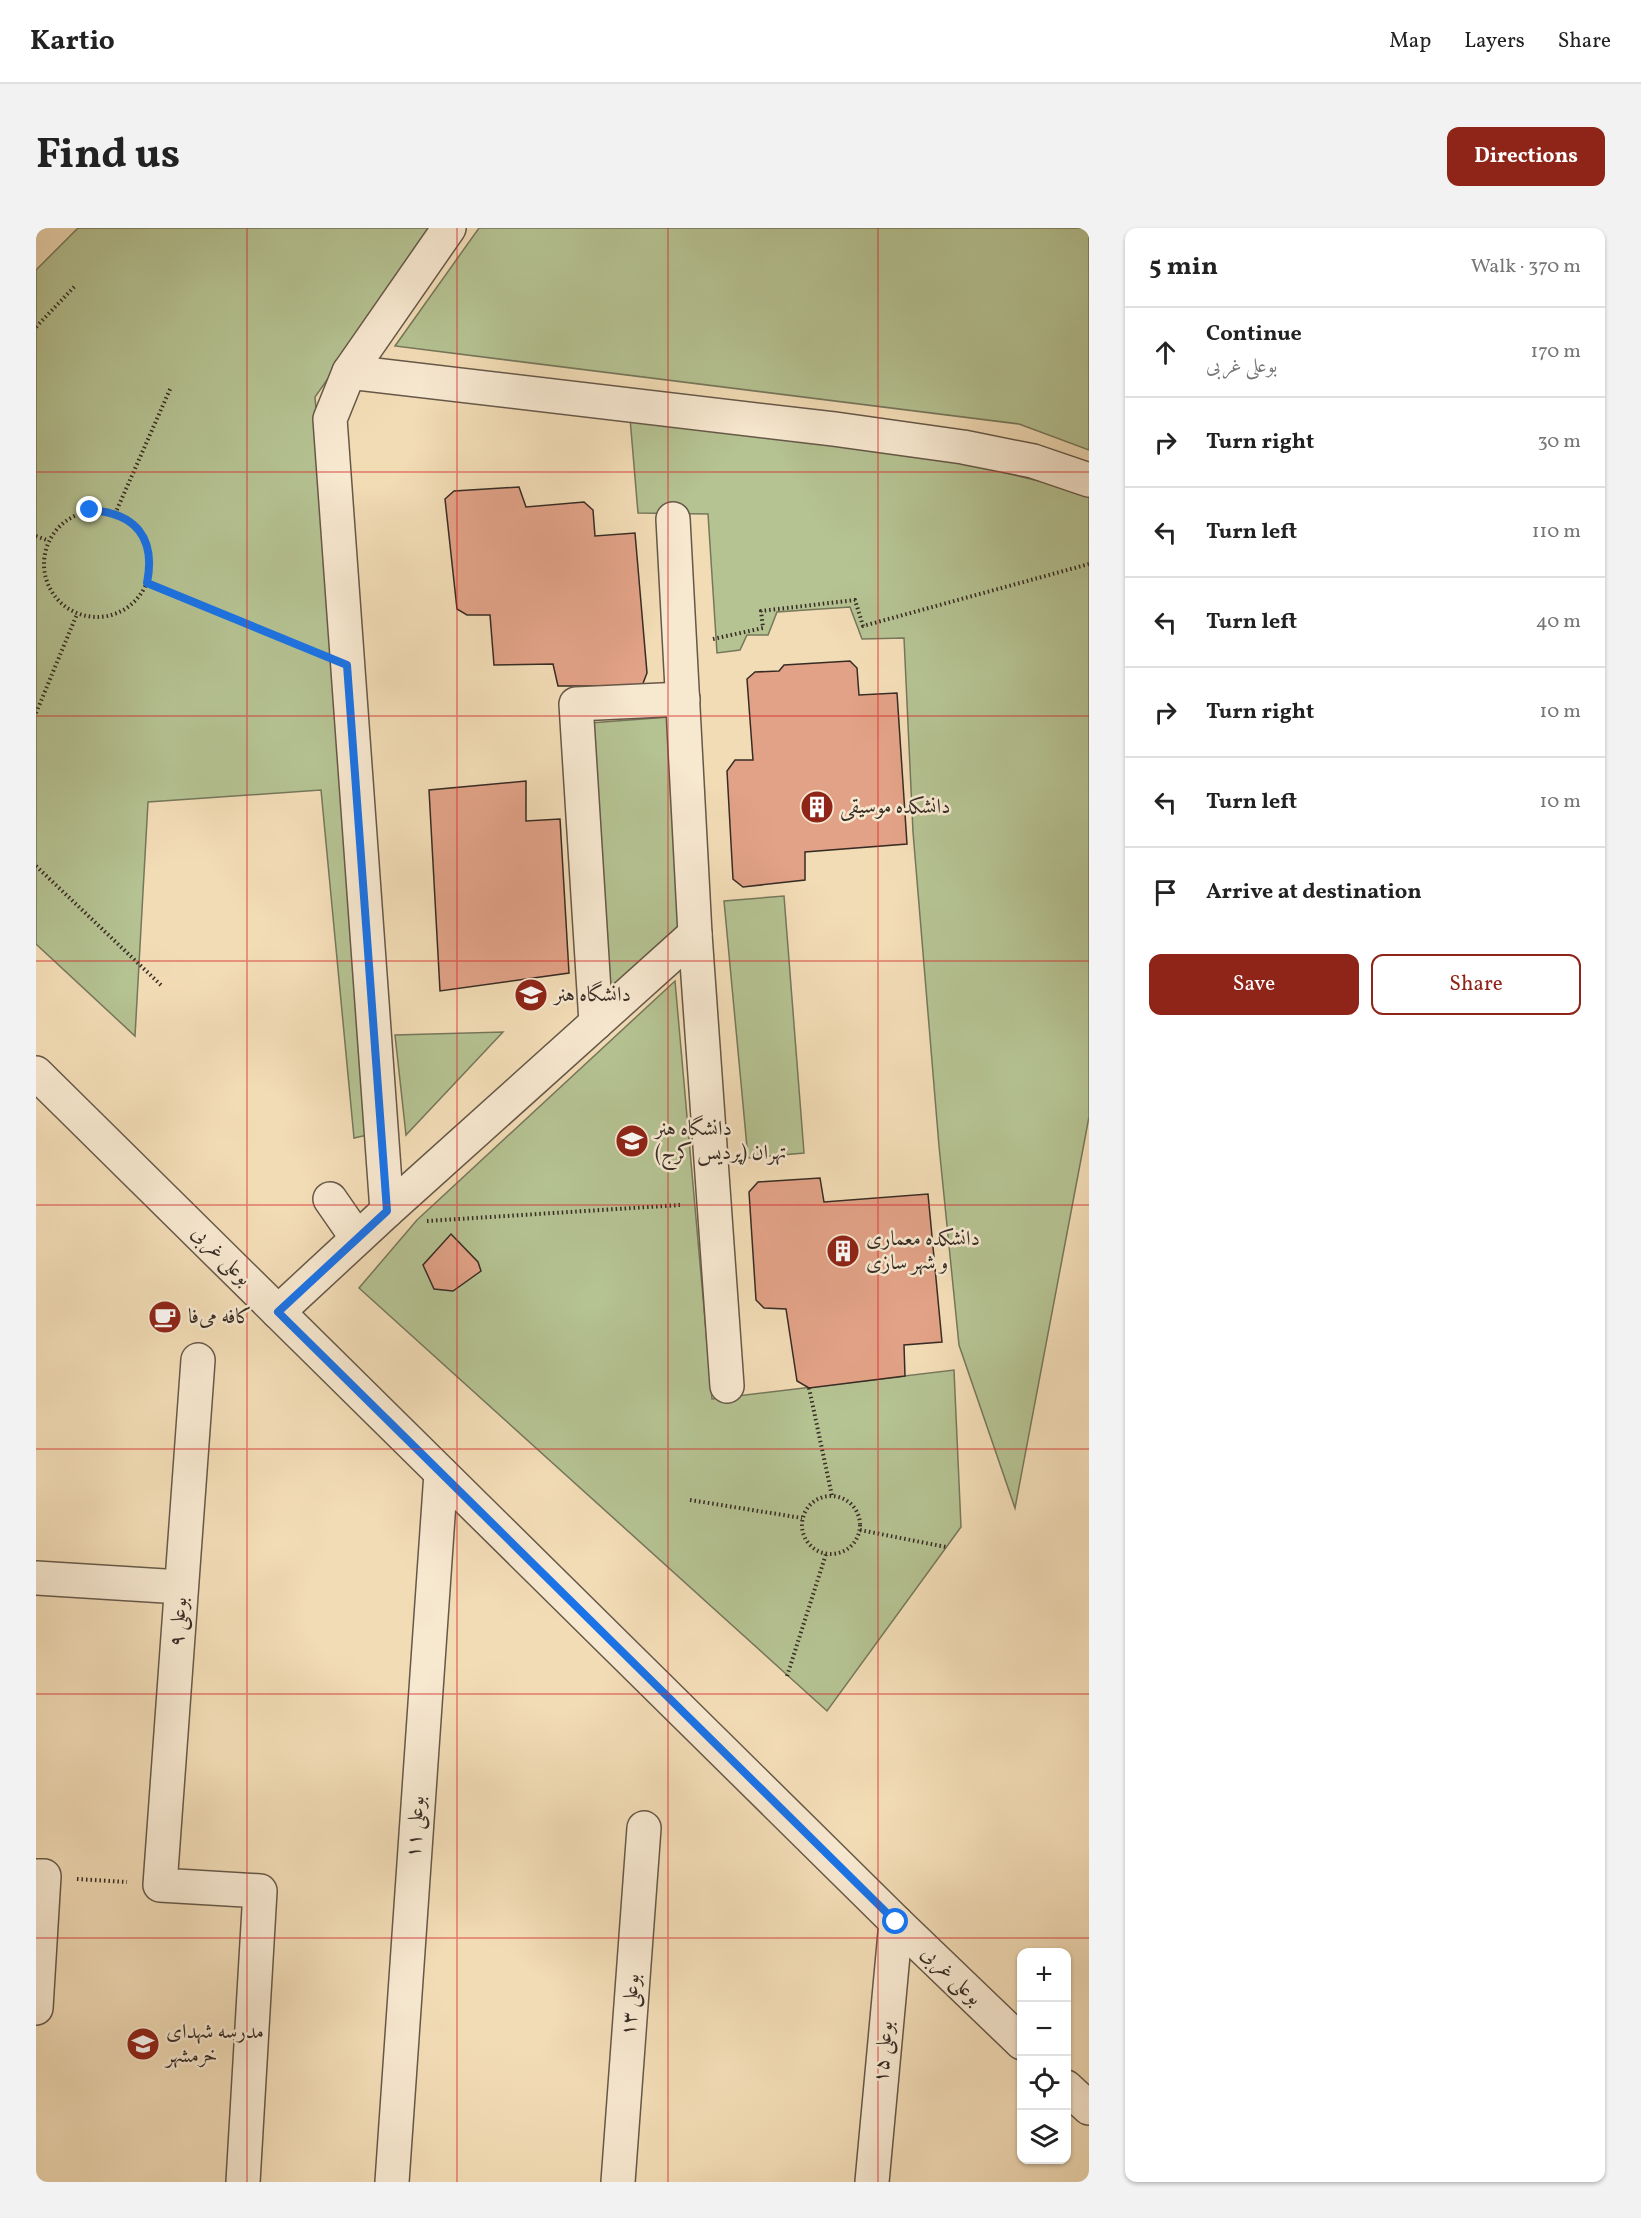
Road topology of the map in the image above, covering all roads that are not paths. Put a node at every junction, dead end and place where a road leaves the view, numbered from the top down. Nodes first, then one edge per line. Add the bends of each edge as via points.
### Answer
1 (449, 228) edge
2 (349, 372) junction
3 (1089, 480) edge
4 (673, 519) dead end
5 (682, 699) junction
6 (695, 934) junction
7 (596, 1023) junction
8 (36, 1073) edge
9 (330, 1199) dead end
10 (372, 1225) junction
11 (278, 1312) junction
12 (198, 1360) dead end
13 (727, 1386) dead end
14 (441, 1473) junction
15 (36, 1578) edge
16 (181, 1587) junction
17 (644, 1828) dead end
18 (40, 1876) edge
19 (896, 1922) junction
20 (36, 2008) edge
21 (1017, 2038) edge
22 (1071, 2092) edge
23 (1089, 2108) edge
24 (243, 2182) edge
25 (392, 2182) edge
26 (618, 2182) edge
27 (872, 2182) edge

1 - 2 street
2 - 3 street via 963,447 1033,462
2 - 10 street via 330,419 347,665
4 - 5 street
5 - 6 street
5 - 7 street via 576,704
6 - 7 street
6 - 13 street
7 - 10 street
8 - 11 street, بوعلی غربی
9 - 10 street
10 - 11 street
11 - 14 street, بوعلی غربی
12 - 16 street, بوعلی ۹
14 - 19 street, بوعلی غربی
14 - 25 street, بوعلی ۱۱
15 - 16 street
16 - 24 street, بوعلی ۹ via 160,1885 260,1891
17 - 26 street, بوعلی ۱۳
18 - 20 street
19 - 21 street, بوعلی غربی
19 - 27 street, بوعلی ۱۵
22 - 23 street

